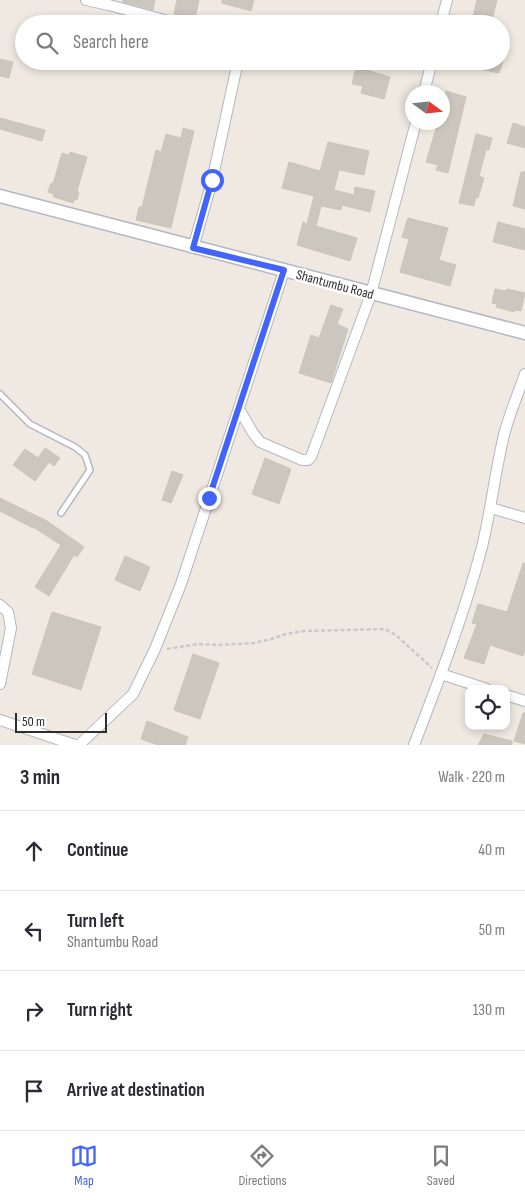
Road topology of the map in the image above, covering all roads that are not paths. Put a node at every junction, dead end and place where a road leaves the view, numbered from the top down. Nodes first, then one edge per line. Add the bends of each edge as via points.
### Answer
1 (86, 0) edge
2 (447, 0) edge
3 (148, 15) edge
4 (443, 15) edge
5 (236, 70) edge
6 (430, 70) edge
7 (426, 85) edge
8 (414, 130) edge
9 (0, 196) edge
10 (193, 248) junction
11 (284, 270) junction
12 (371, 294) junction
13 (525, 333) edge
14 (525, 374) edge
15 (0, 394) edge
16 (239, 409) junction
17 (491, 508) junction
18 (61, 513) dead end
19 (525, 518) edge
20 (0, 605) edge
21 (441, 674) junction
22 (0, 684) edge
23 (475, 685) edge
24 (510, 696) edge
25 (525, 701) edge
26 (0, 720) edge
27 (75, 745) edge
28 (79, 745) edge
29 (414, 745) edge

1 - 3 street
2 - 4 street
5 - 10 street
6 - 7 street
8 - 12 street
9 - 10 street, Shantumbu Road
10 - 11 street, Shantumbu Road
11 - 12 street, Shantumbu Road
11 - 16 street
12 - 13 street, Shantumbu Road
12 - 16 street via 308,460 260,442
14 - 17 street via 505,432
15 - 18 lane via 30,424 85,455 90,470
16 - 28 street via 181,584 155,649 133,694
17 - 19 street
17 - 21 street
20 - 22 street via 8,612 11,628
21 - 23 street
21 - 29 street
24 - 25 street
26 - 27 street

